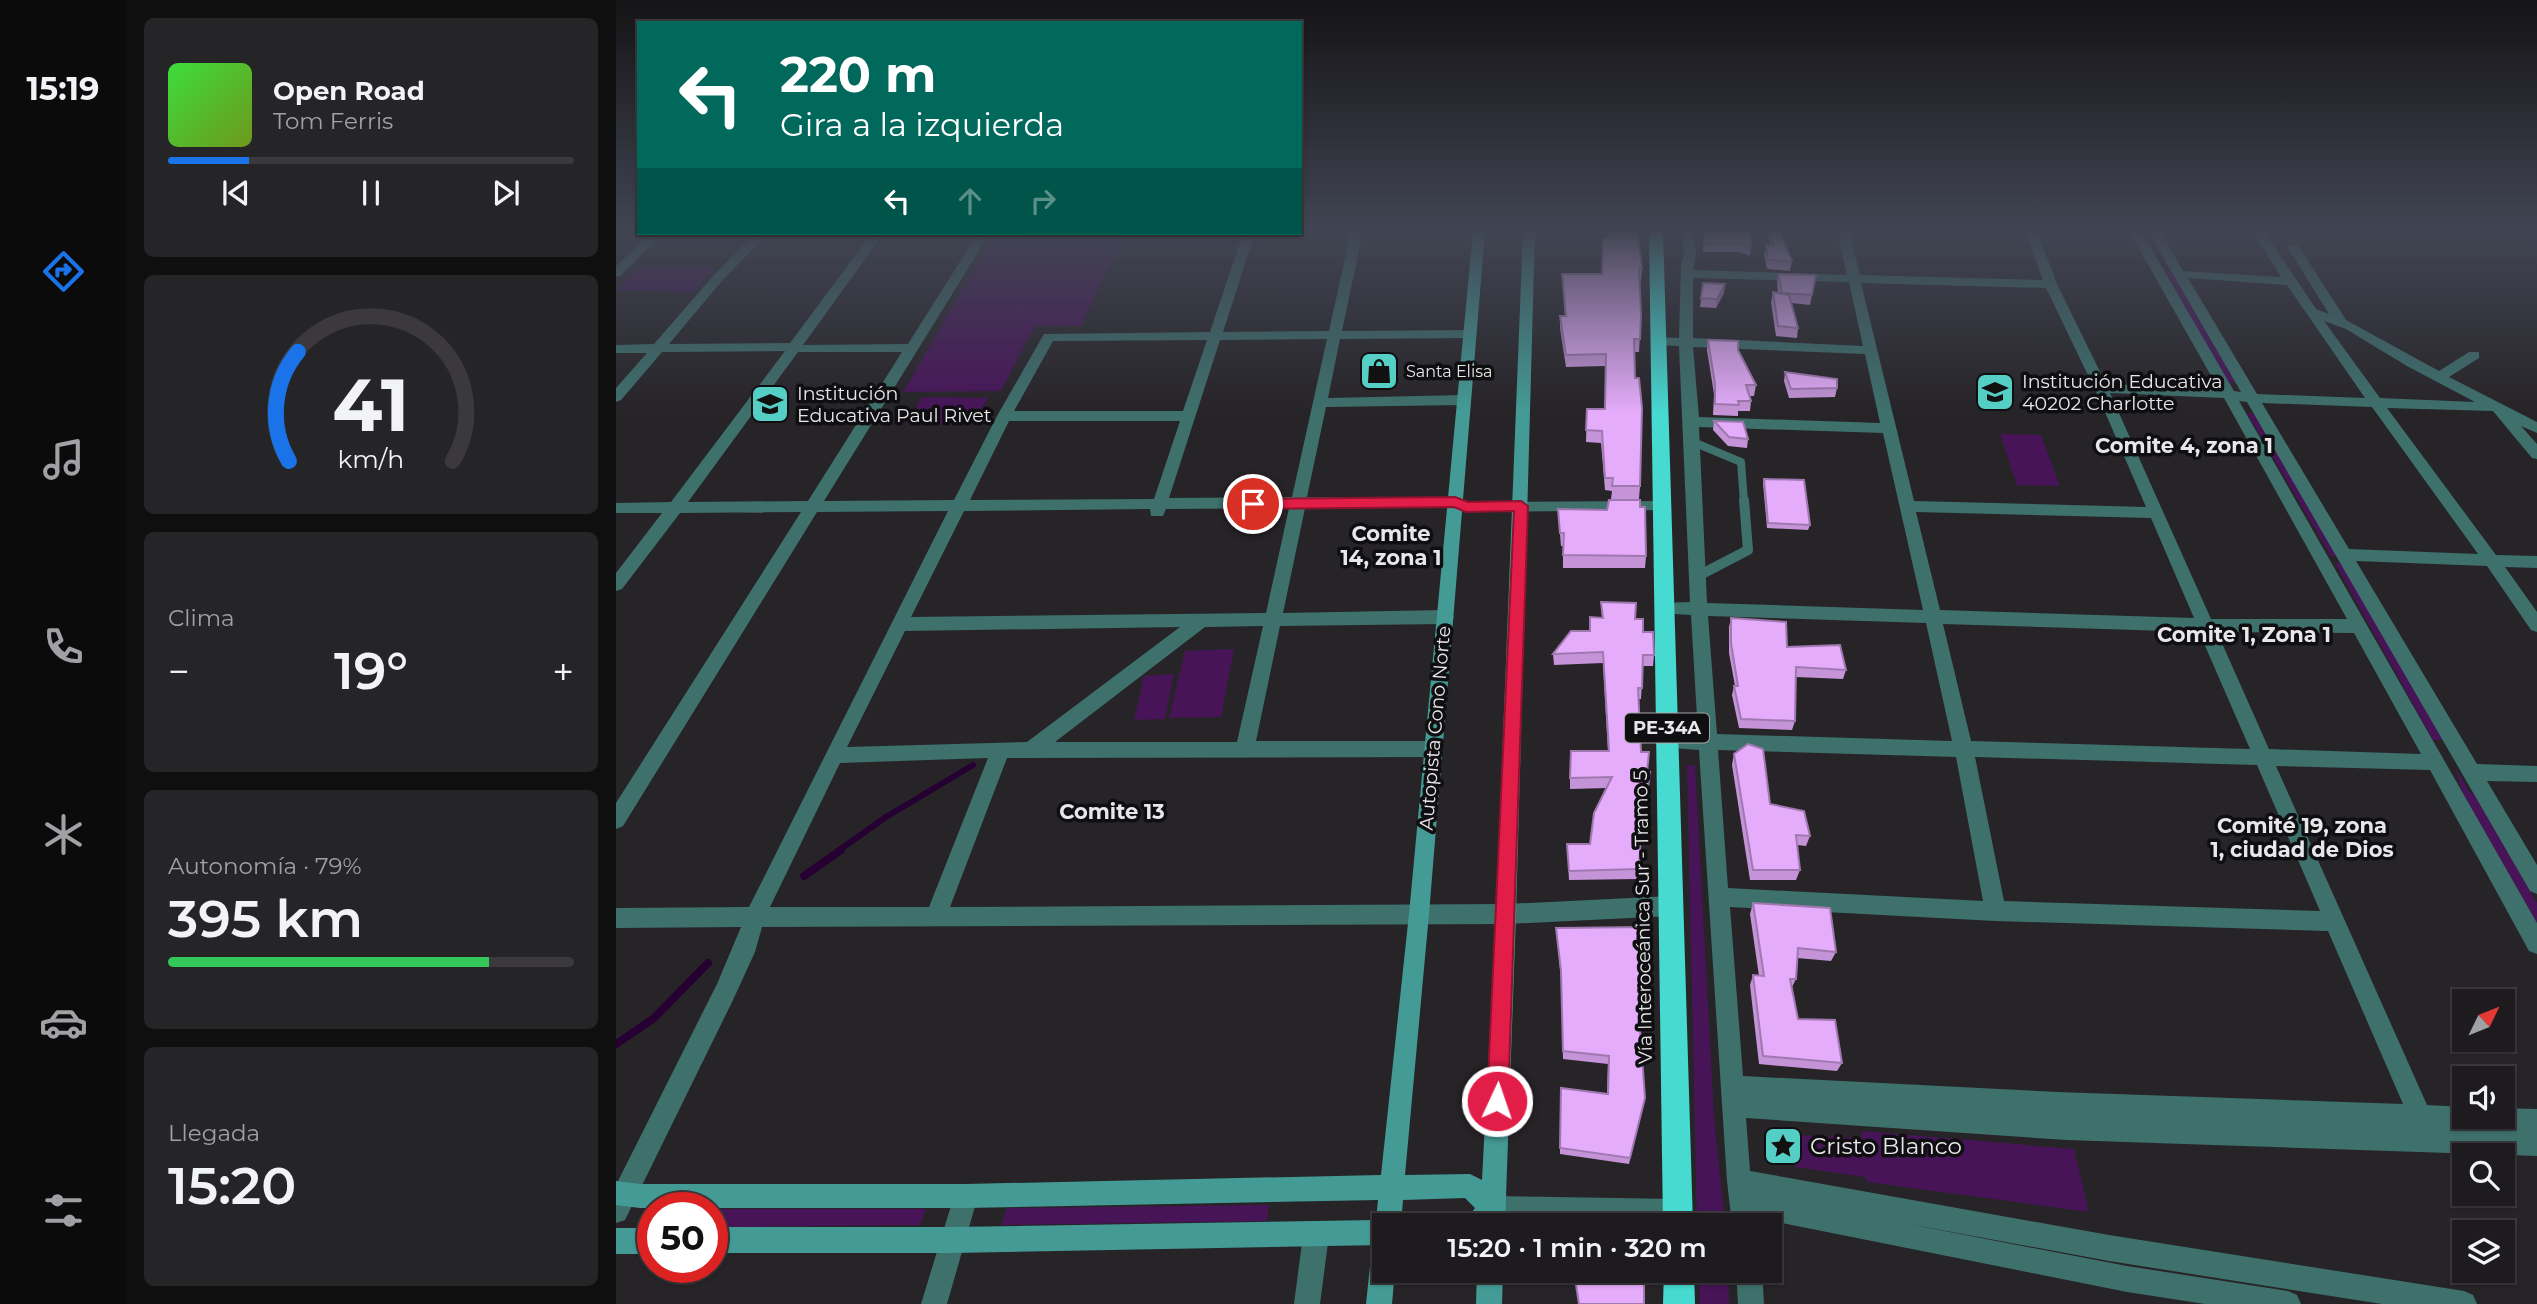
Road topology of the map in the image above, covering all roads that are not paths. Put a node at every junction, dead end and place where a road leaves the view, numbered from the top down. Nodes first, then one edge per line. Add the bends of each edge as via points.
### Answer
1 (708, 292) edge
2 (826, 292) edge
3 (831, 292) edge
4 (948, 292) edge
5 (1229, 292) edge
6 (1345, 292) edge
7 (1473, 292) edge
8 (1528, 292) edge
9 (1657, 292) edge
10 (1687, 292) edge
11 (1857, 292) edge
12 (2054, 292) edge
13 (2170, 292) edge
14 (2189, 292) edge
15 (2299, 292) edge
16 (2322, 292) edge
17 (2313, 312) junction
18 (2340, 320) junction
19 (1213, 339) junction
20 (1335, 339) junction
21 (1469, 339) junction
22 (616, 340) edge
23 (1657, 341) junction
24 (791, 342) junction
25 (1686, 343) junction
26 (661, 344) junction
27 (913, 348) junction
28 (616, 349) edge
29 (1869, 350) junction
30 (2474, 355) dead end
31 (2441, 376) junction
32 (2103, 392) junction
33 (2229, 396) junction
34 (616, 397) edge
35 (2251, 398) junction
36 (1463, 400) junction
37 (1320, 402) junction
38 (2376, 403) junction
39 (2497, 408) junction
40 (1004, 416) junction
41 (1188, 416) junction
42 (1889, 428) junction
43 (2537, 428) edge
44 (1693, 432) junction
45 (2537, 454) edge
46 (1521, 506) junction
47 (1663, 506) junction
48 (1906, 506) junction
49 (616, 508) edge
50 (1458, 508) junction
51 (1298, 509) junction
52 (1158, 510) junction
53 (957, 512) junction
54 (808, 513) junction
55 (2156, 513) junction
56 (662, 514) junction
57 (616, 520) edge
58 (2346, 555) junction
59 (2492, 559) junction
60 (2537, 562) edge
61 (616, 565) edge
62 (1698, 576) junction
63 (616, 585) edge
64 (1664, 608) junction
65 (1699, 610) junction
66 (1445, 617) junction
67 (1203, 618) junction
68 (1932, 618) junction
69 (1272, 619) junction
70 (901, 624) junction
71 (2204, 625) junction
72 (2358, 625) junction
73 (2537, 625) edge
74 (1667, 741) junction
75 (1707, 743) junction
76 (1433, 749) junction
77 (1001, 750) junction
78 (1245, 750) junction
79 (1029, 751) junction
80 (1964, 751) junction
81 (834, 755) junction
82 (2263, 759) junction
83 (2436, 762) junction
84 (2472, 772) junction
85 (2537, 774) edge
86 (616, 820) edge
87 (2537, 884) edge
88 (1719, 897) junction
89 (1671, 906) junction
90 (1995, 911) junction
91 (1419, 914) junction
92 (1506, 914) junction
93 (936, 916) junction
94 (755, 917) junction
95 (616, 918) edge
96 (2334, 921) junction
97 (2537, 944) edge
98 (1733, 1096) junction
99 (2537, 1121) edge
100 (2425, 1128) junction
101 (2537, 1144) edge
102 (1390, 1187) junction
103 (966, 1196) junction
104 (619, 1199) edge
105 (1742, 1203) edge
106 (1389, 1213) edge
107 (1484, 1213) edge
108 (1487, 1213) edge
109 (1678, 1213) edge
110 (1372, 1233) edge
111 (1316, 1235) junction
112 (728, 1240) edge
113 (953, 1240) junction
114 (616, 1241) edge
115 (637, 1241) edge
116 (1381, 1283) edge
117 (1490, 1283) edge
118 (1679, 1283) edge
119 (1750, 1283) edge
120 (934, 1304) edge
121 (1307, 1304) edge
122 (1379, 1304) edge
123 (1489, 1304) edge
124 (1679, 1304) edge
125 (1751, 1304) edge
126 (2288, 1304) edge
127 (2463, 1304) edge

1 - 26 street
2 - 24 street
3 - 24 street
4 - 27 street
5 - 19 street
6 - 20 street
7 - 21 main road, Autopista Cono Norte
8 - 46 main road
9 - 23 highway, Vía Interoceánica Sur - Tramo 5 / PE-34A
10 - 25 street
11 - 29 street
12 - 32 street
13 - 33 street
14 - 35 street
15 - 17 street
16 - 18 street
17 - 18 street
17 - 38 street
18 - 31 street
19 - 20 street
19 - 40 street via 1043,346
19 - 41 street
20 - 21 street
20 - 37 street
21 - 36 main road, Autopista Cono Norte
22 - 26 street
23 - 25 street
23 - 47 highway, Vía Interoceánica Sur - Tramo 5 / PE-34A
24 - 26 street
24 - 27 street via 843,349
24 - 56 street
25 - 29 street
25 - 44 street
26 - 28 street
26 - 34 street
27 - 54 street
29 - 42 street
30 - 31 street
31 - 39 street
32 - 33 street via 2218,401
32 - 55 street
33 - 35 street
33 - 72 street
35 - 38 street
35 - 58 street
36 - 37 street
36 - 50 main road, Autopista Cono Norte
37 - 51 street
38 - 39 street
38 - 59 street
39 - 43 street
39 - 45 street
40 - 41 street
40 - 53 street
41 - 52 street
42 - 44 street
42 - 48 street
44 - 62 street
44 - 62 lane via 1741,462 1748,550
46 - 47 street
46 - 50 street
46 - 92 main road
47 - 64 highway, Vía Interoceánica Sur - Tramo 5 / PE-34A
48 - 55 street
48 - 68 street
49 - 56 street
50 - 51 street
50 - 66 main road, Autopista Cono Norte
51 - 52 street
51 - 69 street
52 - 53 street
53 - 54 street
53 - 70 street
54 - 56 street
54 - 86 street
55 - 71 street
56 - 57 street
56 - 61 street
56 - 63 street
58 - 59 street
58 - 84 street
59 - 60 street
59 - 73 street
62 - 65 street
64 - 65 street
64 - 74 highway, Vía Interoceánica Sur - Tramo 5 / PE-34A
65 - 68 street
65 - 75 street
66 - 69 street
66 - 76 main road, Autopista Cono Norte
67 - 69 street
67 - 70 street
67 - 79 street
68 - 71 street
68 - 80 street
69 - 78 street
70 - 81 street
71 - 72 street
71 - 82 street
72 - 83 street
74 - 75 street
74 - 89 highway, Vía Interoceánica Sur - Tramo 5 / PE-34A
75 - 80 street
75 - 88 street
76 - 78 street
76 - 91 main road, Autopista Cono Norte
77 - 79 street
77 - 81 street
77 - 93 street
78 - 79 street
80 - 82 street
80 - 90 street
81 - 94 street
82 - 83 street
82 - 96 street
83 - 97 street
84 - 85 street
84 - 87 street
88 - 90 street
88 - 98 street
89 - 92 street
89 - 109 highway, Vía Interoceánica Sur - Tramo 5 / PE-34A
90 - 96 street
91 - 92 street
91 - 93 street
91 - 102 main road, Autopista Cono Norte
92 - 108 main road
93 - 94 street
94 - 95 street
94 - 104 street via 744,952
96 - 100 street
98 - 100 street via 2066,1128
98 - 105 street
99 - 100 street
100 - 101 street
102 - 103 main road
102 - 106 main road, Autopista Cono Norte
102 - 107 main road via 1470,1186
103 - 104 main road via 640,1195
103 - 113 street
105 - 126 street via 2127,1279
105 - 127 street via 2109,1248
110 - 111 main road
111 - 113 main road
111 - 121 street
112 - 113 main road
113 - 120 street
114 - 115 main road
116 - 122 main road
117 - 123 main road
118 - 124 highway
119 - 125 street

